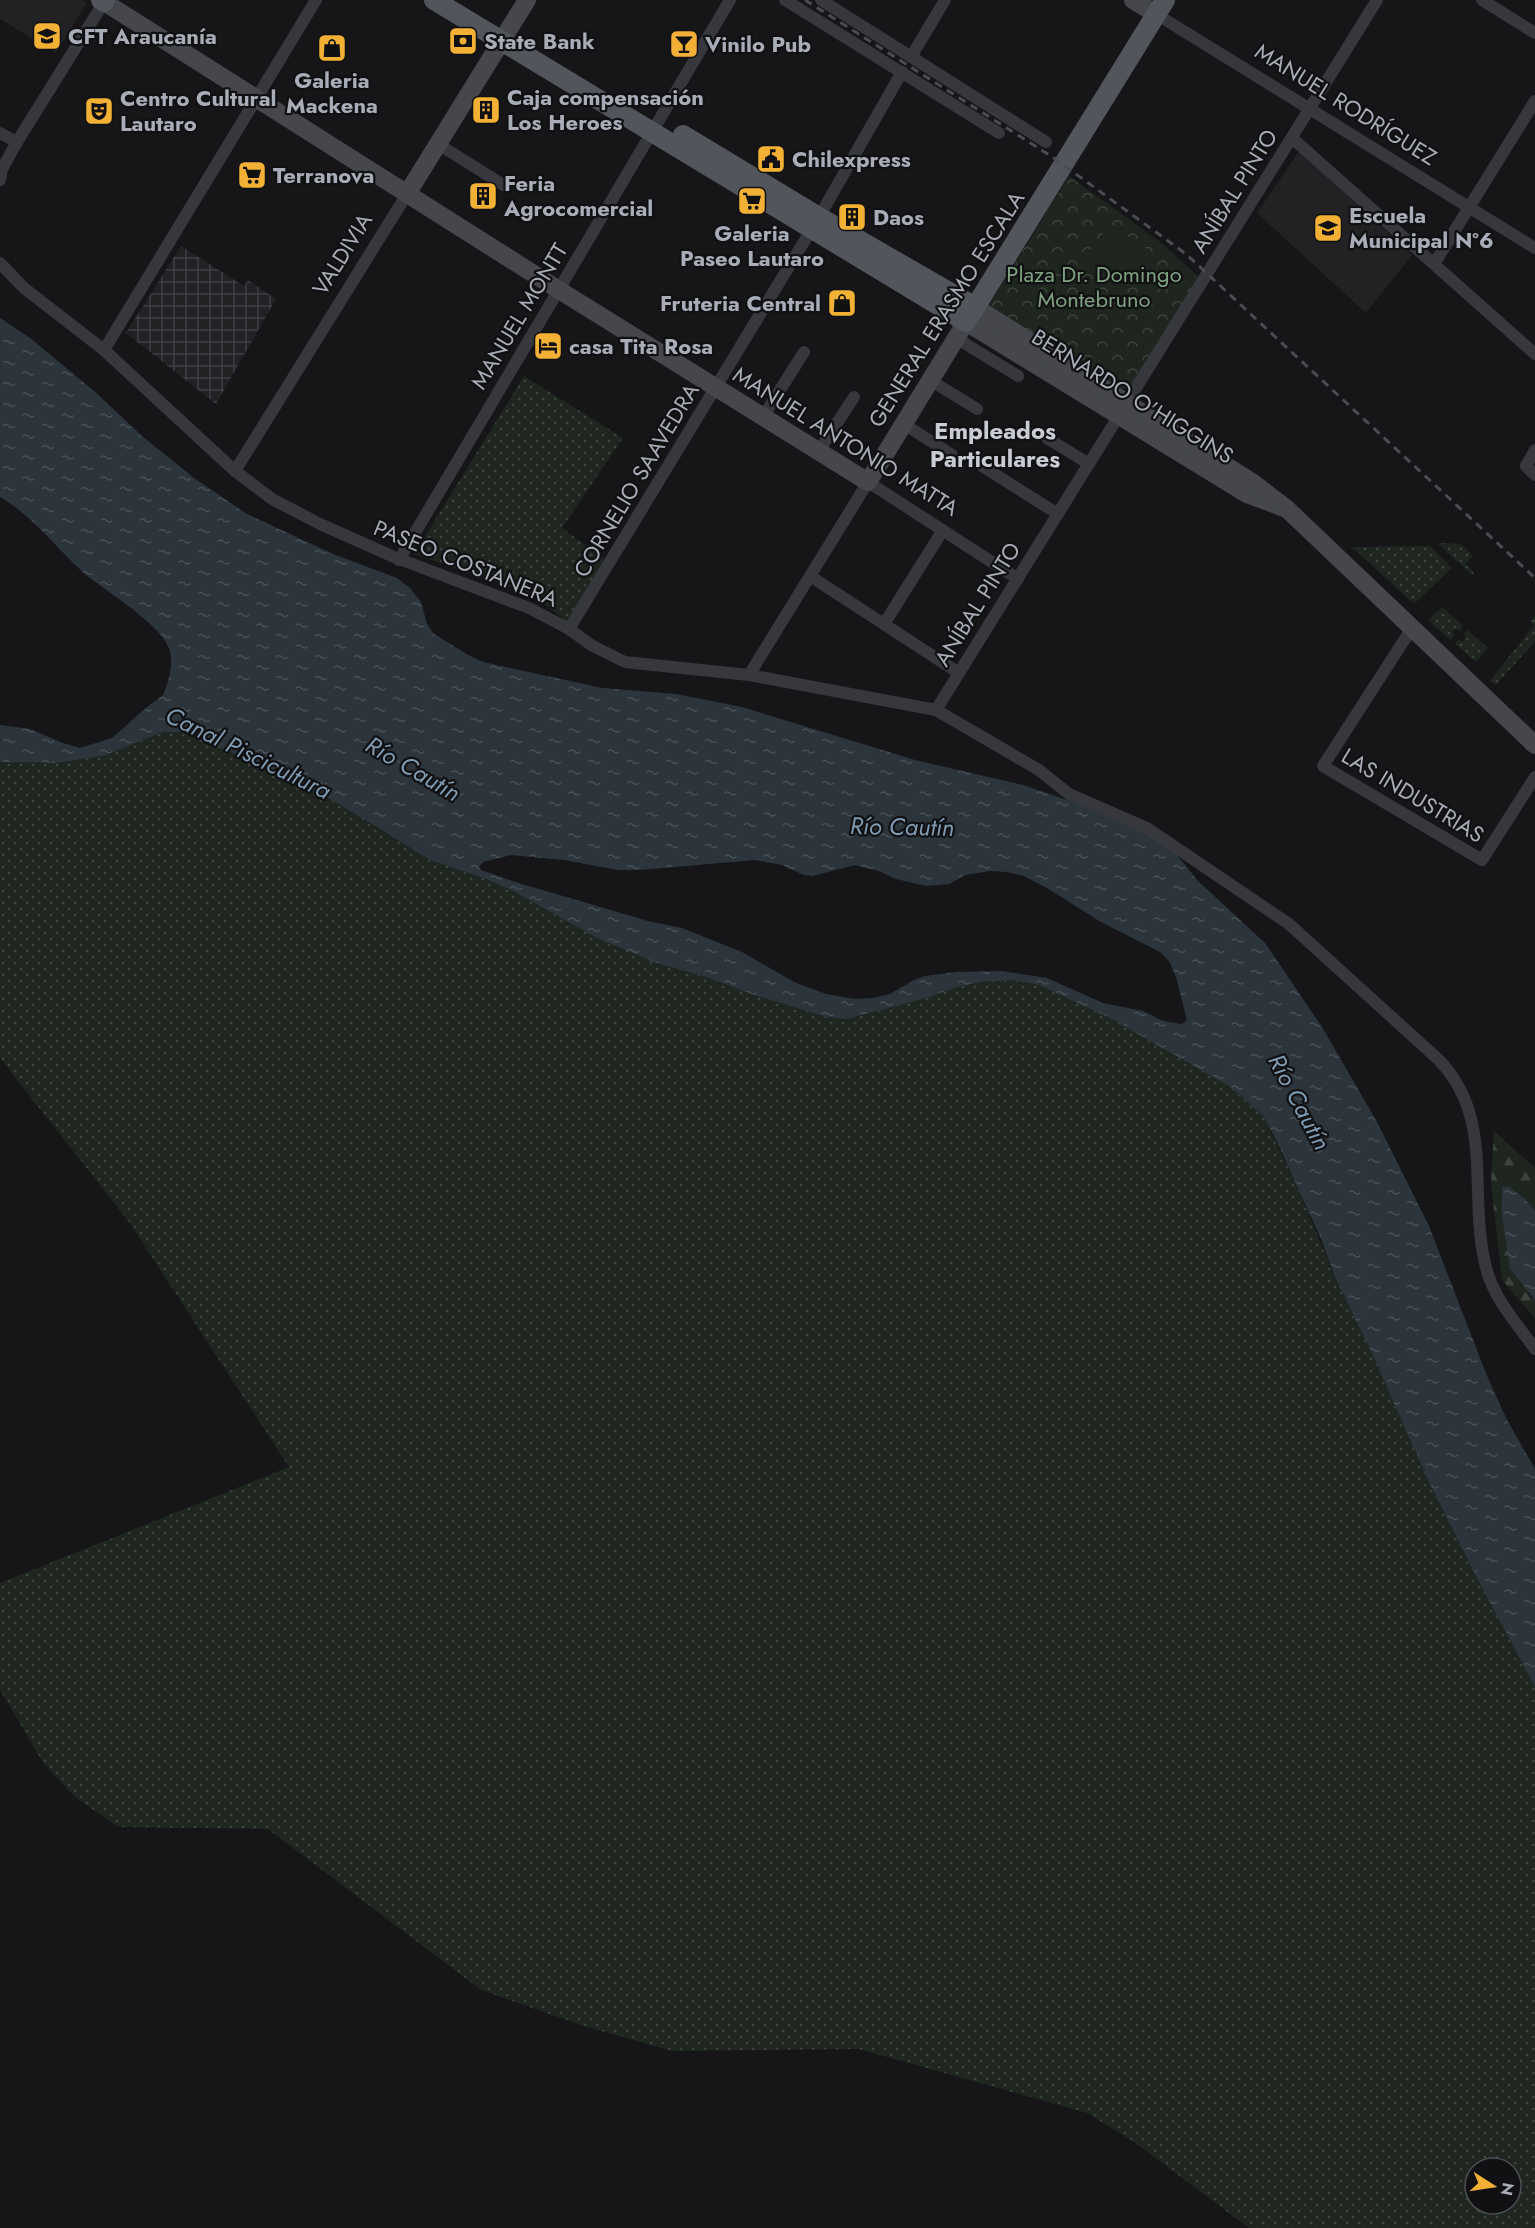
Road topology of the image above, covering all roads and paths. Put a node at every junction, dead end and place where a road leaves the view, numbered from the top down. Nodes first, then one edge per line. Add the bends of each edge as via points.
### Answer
1 (316, 0) edge
2 (434, 0) edge
3 (460, 0) edge
4 (527, 0) edge
5 (730, 0) edge
6 (785, 0) edge
7 (821, 0) edge
8 (945, 0) edge
9 (1133, 0) edge
10 (1377, 0) edge
11 (1482, 0) edge
12 (103, 1) edge
13 (1160, 7) edge
14 (1535, 33) edge
15 (505, 35) junction
16 (911, 57) junction
17 (902, 72) junction
18 (257, 98) junction
19 (1535, 101) edge
20 (1309, 110) junction
21 (655, 127) junction
22 (0, 133) edge
23 (999, 133) dead end
24 (1292, 138) junction
25 (17, 142) junction
26 (1046, 142) dead end
27 (438, 144) junction
28 (0, 180) edge
29 (506, 186) dead end
30 (407, 194) junction
31 (1469, 207) junction
32 (815, 223) junction
33 (1535, 248) edge
34 (0, 263) edge
35 (1434, 264) junction
36 (559, 290) junction
37 (966, 322) junction
38 (104, 350) junction
39 (804, 352) dead end
40 (1535, 354) edge
41 (1018, 376) dead end
42 (930, 380) junction
43 (717, 388) junction
44 (854, 397) dead end
45 (977, 409) dead end
46 (1124, 409) junction
47 (763, 417) junction
48 (904, 424) junction
49 (1047, 438) dead end
50 (1535, 450) edge
51 (819, 452) junction
52 (952, 455) dead end
53 (1089, 464) junction
54 (982, 466) dead end
55 (235, 471) junction
56 (1535, 475) edge
57 (868, 482) junction
58 (1058, 514) junction
59 (943, 530) junction
60 (399, 560) junction
61 (810, 576) junction
62 (1017, 579) junction
63 (884, 624) junction
64 (1412, 628) junction
65 (569, 629) junction
66 (959, 673) junction
67 (750, 675) junction
68 (936, 710) junction
69 (1535, 745) edge
70 (1535, 777) edge
71 (1535, 1349) edge

1 - 18 street
2 - 15 main road, BERNARDO O'HIGGINS
3 - 15 main road, BERNARDO O'HIGGINS
4 - 15 street, VALDIVIA
5 - 21 street, MANUEL MONTT
6 - 17 street
7 - 16 street
8 - 16 street
9 - 13 street, MANUEL RODRÍGUEZ
10 - 20 street, ANÍBAL PINTO
11 - 14 street
12 - 18 street, MANUEL ANTONIO MATTA
12 - 25 street
13 - 20 street, MANUEL RODRÍGUEZ
13 - 37 main road, GENERAL ERASMO ESCALA
15 - 21 main road, BERNARDO O'HIGGINS
15 - 27 street, VALDIVIA
16 - 26 street
17 - 23 street
17 - 32 street, CORNELIO SAAVEDRA
18 - 30 street, MANUEL ANTONIO MATTA
18 - 38 street
19 - 31 street
20 - 24 street, ANÍBAL PINTO
20 - 31 street, MANUEL RODRÍGUEZ
21 - 32 main road, BERNARDO O'HIGGINS
21 - 36 street, MANUEL MONTT
22 - 25 street
24 - 35 street
24 - 46 street, ANÍBAL PINTO
25 - 28 street
27 - 29 street
27 - 30 street, VALDIVIA
30 - 36 street, MANUEL ANTONIO MATTA
30 - 55 street, VALDIVIA
31 - 33 street, MANUEL RODRÍGUEZ
31 - 35 street
32 - 37 main road, BERNARDO O'HIGGINS
32 - 43 street, CORNELIO SAAVEDRA
34 - 38 street, PASEO COSTANERA via 24,288
35 - 40 street
36 - 43 street, MANUEL ANTONIO MATTA
36 - 60 street, MANUEL MONTT
37 - 41 street
37 - 42 street, GENERAL ERASMO ESCALA
37 - 46 street, BERNARDO O'HIGGINS
38 - 55 street, PASEO COSTANERA
39 - 47 street
42 - 45 street
42 - 48 street, GENERAL ERASMO ESCALA
43 - 47 street, MANUEL ANTONIO MATTA
43 - 65 street, CORNELIO SAAVEDRA
44 - 51 street
46 - 53 street, ANÍBAL PINTO
46 - 64 street, BERNARDO O'HIGGINS via 1252,482 1287,509
47 - 51 street, MANUEL ANTONIO MATTA
48 - 52 street
48 - 57 street, GENERAL ERASMO ESCALA
49 - 53 street
50 - 56 street via 1526,466
51 - 57 street, MANUEL ANTONIO MATTA
53 - 58 street, ANÍBAL PINTO
54 - 58 street
55 - 60 street, PASEO COSTANERA via 272,500
57 - 59 street, MANUEL ANTONIO MATTA
57 - 61 street, GENERAL ERASMO ESCALA
58 - 62 street, ANÍBAL PINTO
59 - 62 street, MANUEL ANTONIO MATTA
59 - 63 street
60 - 65 street, PASEO COSTANERA via 529,608
61 - 63 street
61 - 67 street, GENERAL ERASMO ESCALA
62 - 66 street, ANÍBAL PINTO
63 - 66 street
64 - 69 street, BERNARDO O'HIGGINS
64 - 70 street, LAS INDUSTRIAS via 1323,766 1482,861
65 - 67 street, PASEO COSTANERA via 625,662
66 - 68 street, ANÍBAL PINTO
67 - 68 street, PASEO COSTANERA
68 - 71 street, PASEO COSTANERA via 1039,770 1069,794 1148,828 1289,924 1447,1067 1465,1096 1473,1120 1478,1222 1487,1271 1492,1287

